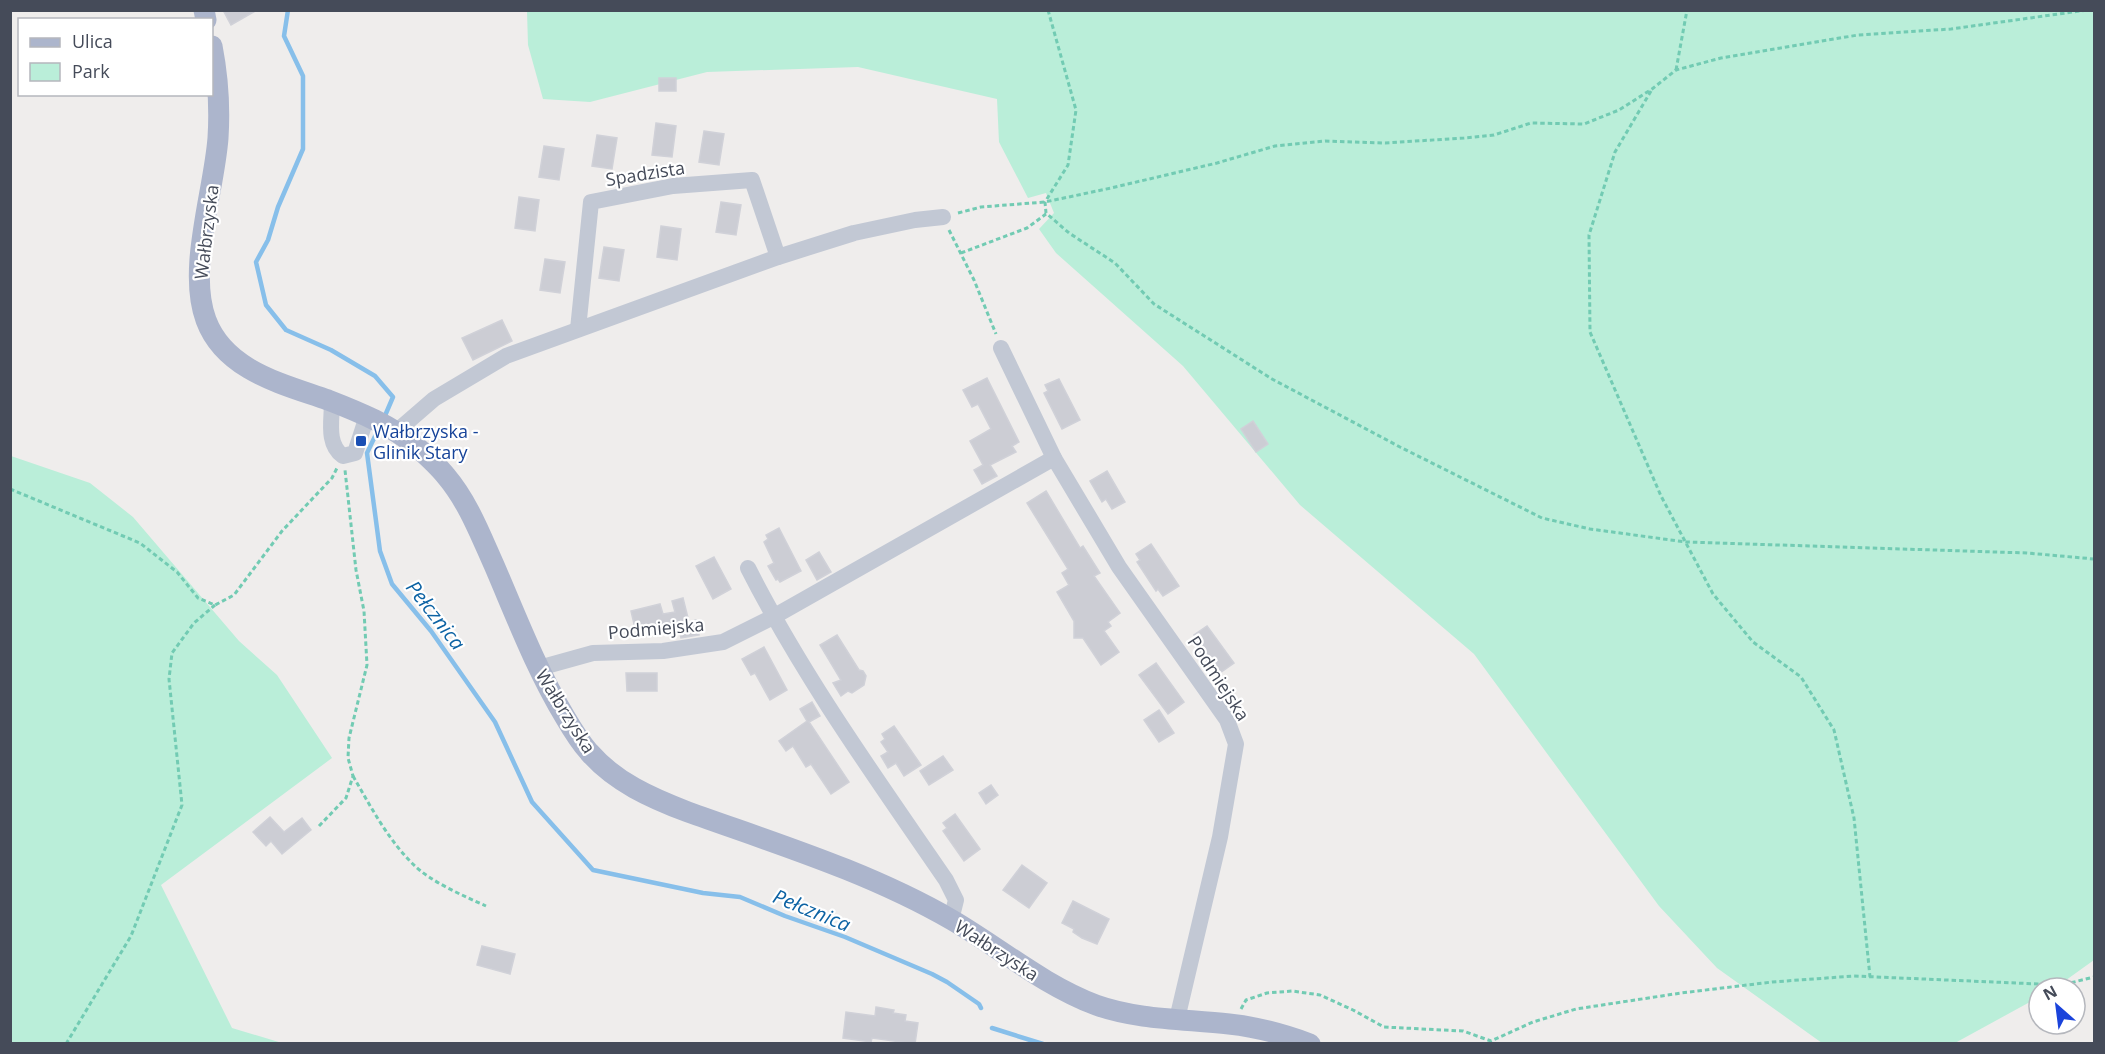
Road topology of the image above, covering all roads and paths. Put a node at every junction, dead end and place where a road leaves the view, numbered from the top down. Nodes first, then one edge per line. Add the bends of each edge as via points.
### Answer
1 (1048, 10) edge
2 (1687, 10) edge
3 (2087, 10) edge
4 (213, 53) edge
5 (1676, 70) junction
6 (1652, 89) junction
7 (1045, 202) junction
8 (1046, 213) junction
9 (943, 217) junction
10 (961, 253) junction
11 (778, 257) junction
12 (578, 329) junction
13 (1001, 348) joint
14 (332, 402) junction
15 (369, 417) junction
16 (394, 430) junction
17 (343, 456) junction
18 (1054, 458) junction
19 (10, 489) edge
20 (1686, 543) junction
21 (2094, 559) edge
22 (748, 568) dead end
23 (215, 605) junction
24 (774, 617) junction
25 (539, 668) junction
26 (353, 776) junction
27 (319, 826) dead end
28 (486, 906) dead end
29 (951, 920) junction
30 (1870, 977) junction
31 (2094, 977) edge
32 (1177, 1019) junction
33 (1233, 1024) junction
34 (66, 1044) edge
35 (1310, 1044) edge

1 - 7 path via 1076,110 1068,165
2 - 5 path
3 - 5 path via 1951,29 1858,35 1721,58
4 - 14 main road, Wałbrzyska via 219,94 218,140 201,254 199,286 205,318 218,343 246,367
5 - 6 path
6 - 7 path via 1618,110 1584,124 1531,123 1494,135 1464,138 1275,146
6 - 20 path via 1615,152 1589,235 1590,332
7 - 8 path
7 - 9 path via 981,207
8 - 10 path via 1027,228
8 - 20 path via 1115,263 1154,304 1272,379 1400,447 1542,518
9 - 10 path
9 - 11 street via 854,233
10 - 13 path
11 - 12 street
11 - 12 street, Spadzista via 752,180 674,186 591,202
12 - 16 street via 506,356 434,399
13 - 18 street, Podmiejska
14 - 15 main road, Wałbrzyska
14 - 17 street via 332,444
15 - 16 main road, Wałbrzyska
15 - 17 street via 355,453
16 - 25 main road, Wałbrzyska via 446,476 464,501
17 - 23 path via 332,478 282,531 234,595
17 - 26 path via 364,611 367,664 349,738 348,758
18 - 24 street, Podmiejska
18 - 32 street, Podmiejska via 1119,567 1227,720 1236,744 1220,837
19 - 23 path via 140,543 177,572 198,598
20 - 21 path
20 - 30 path via 1713,594 1753,642 1801,677 1834,730 1854,818
22 - 24 street
23 - 34 path via 194,623 172,652 169,679 182,805 131,936
24 - 25 street, Podmiejska via 723,642 663,651 593,653
24 - 29 street via 828,708 946,880 956,900
25 - 29 main road, Wałbrzyska via 580,741 609,772 631,787 661,802 880,884
26 - 27 path via 346,798
26 - 28 path via 384,829 414,866
29 - 32 main road, Wałbrzyska via 1056,987 1099,1006
30 - 31 path via 2062,985
30 - 33 path via 1772,982 1576,1009 1491,1041 1463,1031 1384,1027 1320,995 1292,991 1246,1000
32 - 33 main road, Wałbrzyska
33 - 35 main road, Wałbrzyska via 1272,1030

